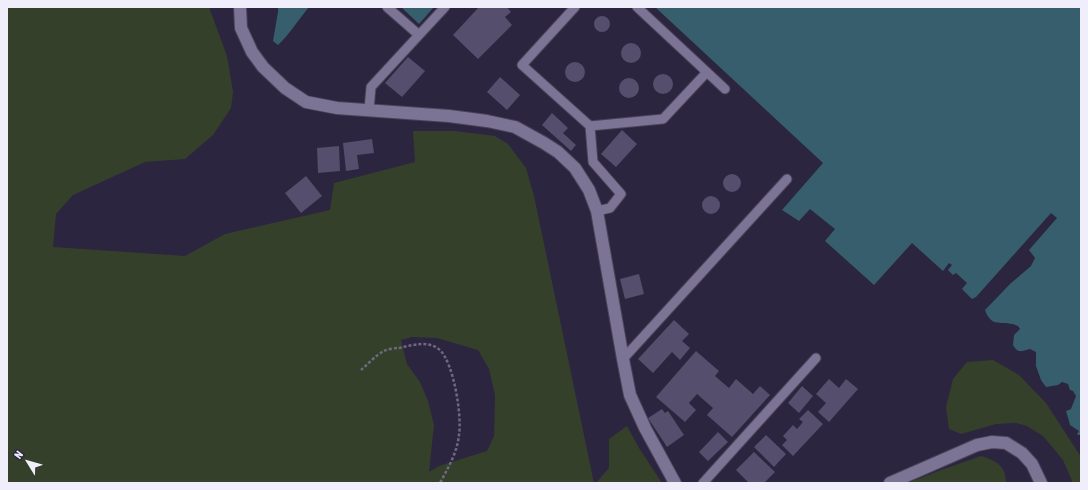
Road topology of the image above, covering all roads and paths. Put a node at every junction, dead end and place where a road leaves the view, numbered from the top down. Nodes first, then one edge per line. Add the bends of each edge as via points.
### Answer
1 (240, 7) edge
2 (387, 7) edge
3 (445, 7) edge
4 (575, 7) edge
5 (637, 7) edge
6 (419, 35) junction
7 (707, 72) junction
8 (725, 89) dead end
9 (369, 110) junction
10 (590, 126) junction
11 (787, 179) dead end
12 (597, 211) junction
13 (816, 358) dead end
14 (623, 360) junction
15 (361, 370) dead end
16 (440, 483) edge
17 (675, 483) edge
18 (704, 483) edge
19 (890, 483) edge
20 (1041, 483) edge

1 - 9 street via 241,28 252,52 263,67 285,88 306,102 337,108
2 - 6 lane
3 - 6 lane
4 - 10 lane via 522,65
5 - 7 lane
6 - 9 lane via 371,87
7 - 8 lane
7 - 10 lane via 663,119
9 - 12 street via 456,117 515,127 558,152 575,168 589,190
10 - 12 lane via 593,162 621,194 610,208
11 - 14 lane
12 - 14 street
13 - 18 lane
14 - 17 street via 630,395
15 - 16 path via 384,351 417,344 428,344 440,350 452,374 460,434 456,452
19 - 20 street via 977,445 992,442 1006,443 1022,453 1032,464

